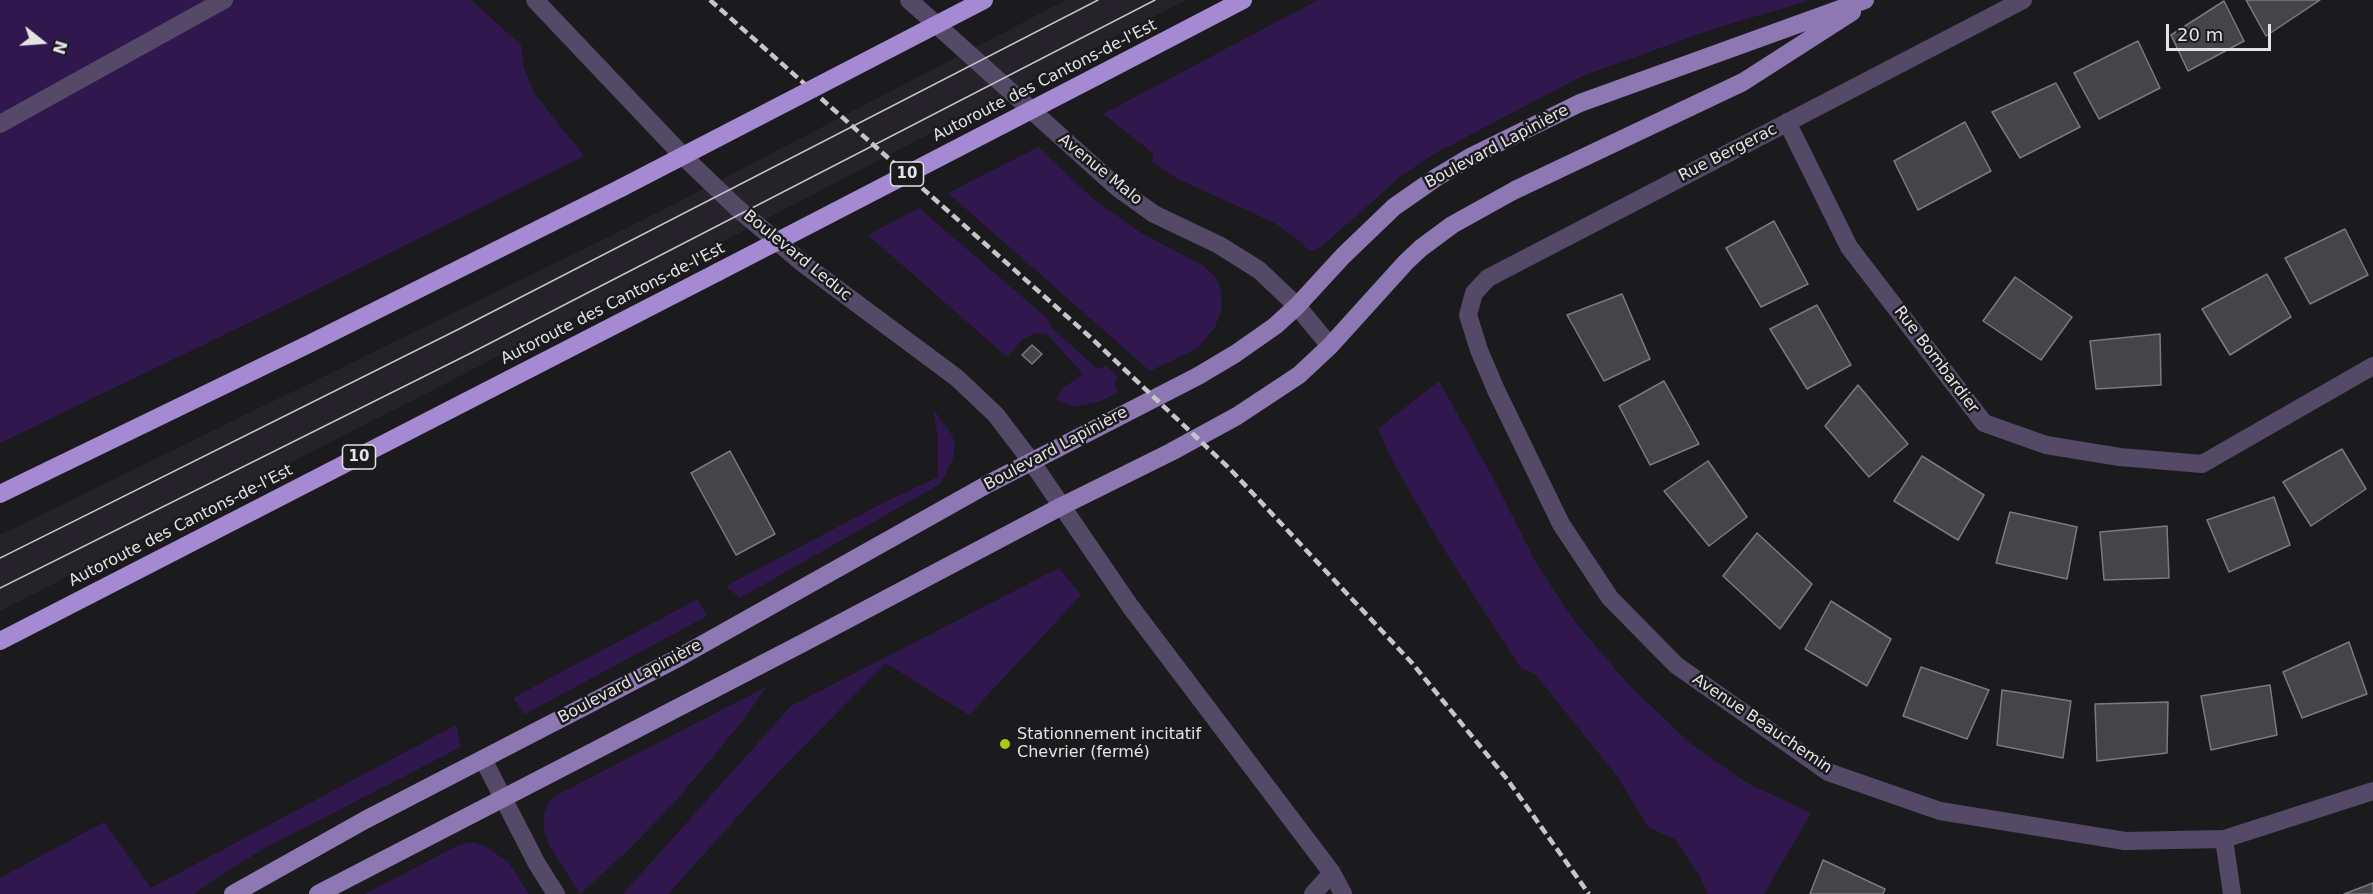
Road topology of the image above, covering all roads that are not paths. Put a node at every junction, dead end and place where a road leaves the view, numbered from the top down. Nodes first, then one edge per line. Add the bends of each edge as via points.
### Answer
1 (224, 0) edge
2 (535, 0) edge
3 (909, 0) edge
4 (984, 0) edge
5 (1243, 0) edge
6 (1864, 0) edge
7 (1871, 0) edge
8 (2023, 0) edge
9 (1787, 122) junction
10 (0, 124) edge
11 (1297, 306) junction
12 (1473, 332) joint
13 (1330, 346) junction
14 (2373, 366) edge
15 (1031, 461) junction
16 (0, 494) edge
17 (1062, 506) junction
18 (0, 641) edge
19 (483, 759) junction
20 (2373, 791) edge
21 (502, 798) junction
22 (2224, 839) junction
23 (1332, 873) junction
24 (233, 894) edge
25 (318, 894) edge
26 (556, 894) edge
27 (1313, 894) edge
28 (1343, 894) edge
29 (2232, 894) edge

1 - 10 street
2 - 15 street, Boulevard Leduc via 736,207 805,265 970,389 996,415
3 - 11 street, Avenue Malo via 1119,189 1154,213 1244,260
4 - 16 highway, bridge via 621,188
5 - 18 highway, Autoroute des Cantons-de-l'Est / 10, bridge
6 - 11 main road, Boulevard Lapinière via 1580,103 1472,156 1394,207
7 - 13 main road via 1743,82 1515,190 1452,225 1406,262
8 - 9 street, Rue Bergerac
9 - 12 street, Rue Bergerac via 1488,278 1470,304 1468,315
9 - 14 street, Rue Bombardier via 1849,247 1984,423 2046,445 2202,464
11 - 13 street, Avenue Malo
11 - 15 main road, Boulevard Lapinière via 1275,326 1216,365
12 - 22 street, Avenue Beauchemin via 1496,390 1561,524 1610,598 1676,665 1828,772 1940,811 2125,842
13 - 17 main road via 1299,375 1237,416
15 - 17 street, Boulevard Leduc
15 - 19 main road, Boulevard Lapinière via 687,653
17 - 21 main road
17 - 23 street, Boulevard Leduc via 1130,606
19 - 21 street
19 - 24 main road, Boulevard Lapinière
20 - 22 street, Avenue Beauchemin
21 - 25 main road
21 - 26 street
22 - 29 street
23 - 27 street
23 - 28 street, Boulevard Leduc

